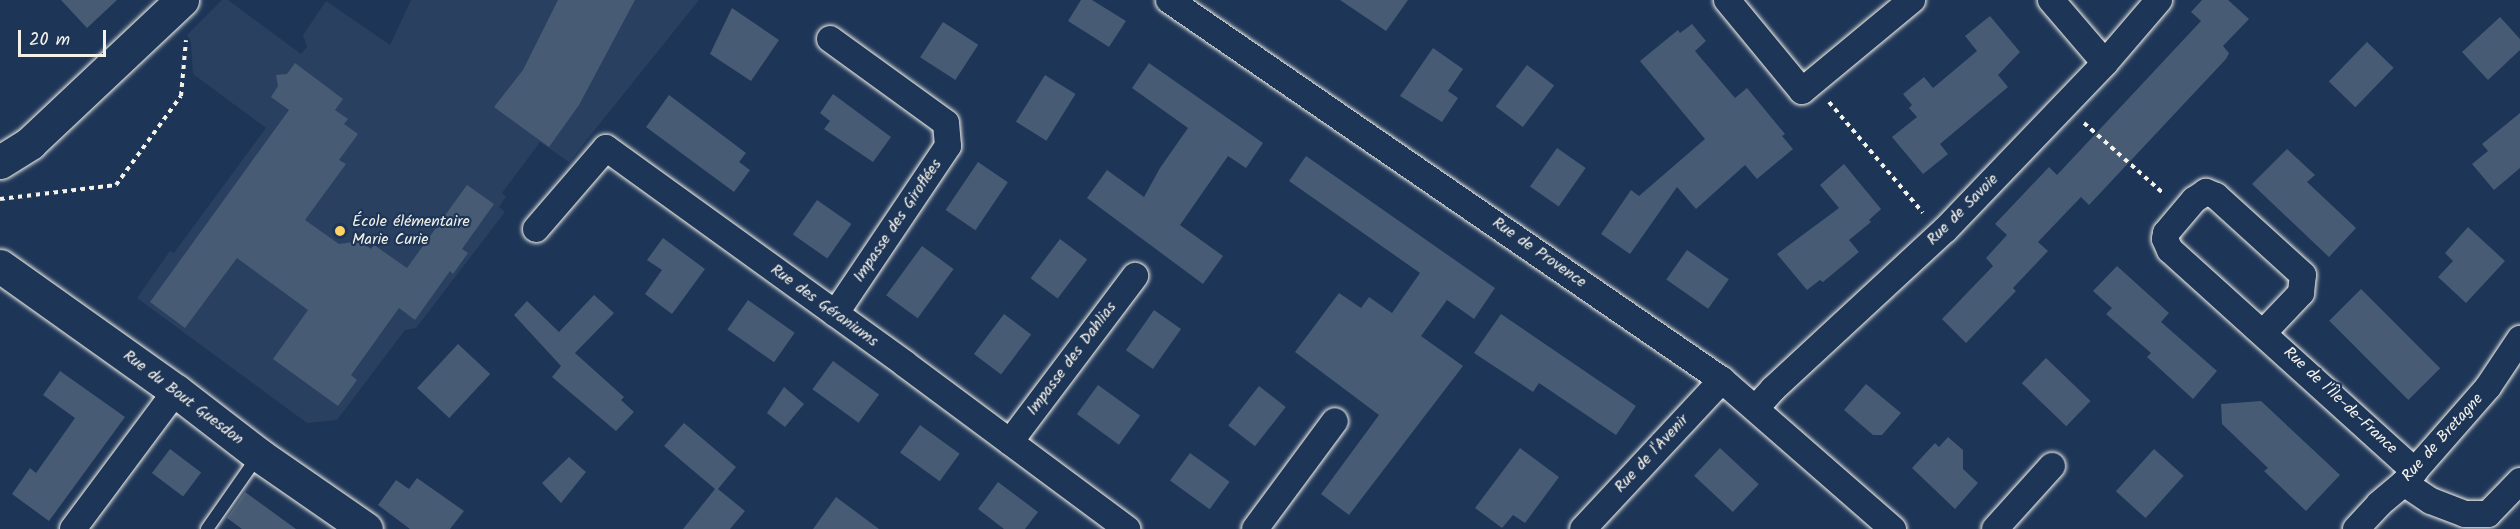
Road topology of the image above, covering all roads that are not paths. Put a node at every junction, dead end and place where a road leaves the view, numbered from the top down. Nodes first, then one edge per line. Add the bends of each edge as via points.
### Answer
1 (182, 0) edge
2 (1169, 0) edge
3 (1727, 0) edge
4 (1912, 0) edge
5 (2051, 0) edge
6 (2159, 0) edge
7 (830, 39) dead end
8 (2104, 63) junction
9 (0, 162) edge
10 (536, 229) dead end
11 (0, 266) edge
12 (1135, 276) dead end
13 (835, 314) junction
14 (2264, 332) junction
15 (2520, 339) edge
16 (1722, 380) junction
17 (176, 391) junction
18 (1756, 408) junction
19 (1335, 421) dead end
20 (1010, 442) junction
21 (259, 455) junction
22 (2052, 466) dead end
23 (2409, 477) junction
24 (2520, 481) edge
25 (73, 529) edge
26 (207, 529) edge
27 (366, 529) edge
28 (1127, 529) edge
29 (1255, 529) edge
30 (1582, 529) edge
31 (1893, 529) edge
32 (1995, 529) edge
33 (2356, 529) edge

1 - 9 street via 30,143
2 - 16 street, Rue de Provence
3 - 4 street via 1802,91
5 - 8 street
6 - 8 street, Rue de Savoie
7 - 13 street, Impasse des Giroflées via 946,123 948,146
8 - 18 street, Rue de Savoie via 1940,234
10 - 13 street, Rue des Géraniums via 606,148
11 - 17 street, Rue du Bout Guesdon
12 - 20 street, Impasse des Dahlias
13 - 20 street, Rue des Géraniums
14 - 14 street, Rue de l'Île-de-France via 2170,250 2165,239 2194,200 2206,192 2216,196 2303,275 2301,293
14 - 23 street, Rue de l'Île-de-France
15 - 23 street, Rue de Bretagne via 2488,387
16 - 18 street, Rue de Provence
16 - 30 street, Rue de l'Avenir
17 - 21 street, Rue du Bout Guesdon
17 - 25 street
18 - 31 street, Rue de Provence
19 - 29 street
20 - 28 street, Rue des Géraniums
21 - 26 lane
21 - 27 street, Rue du Bout Guesdon
22 - 32 street
23 - 24 street, Rue de l'Île-de-France via 2431,501 2464,514 2488,514
23 - 33 street, Rue de Bretagne

